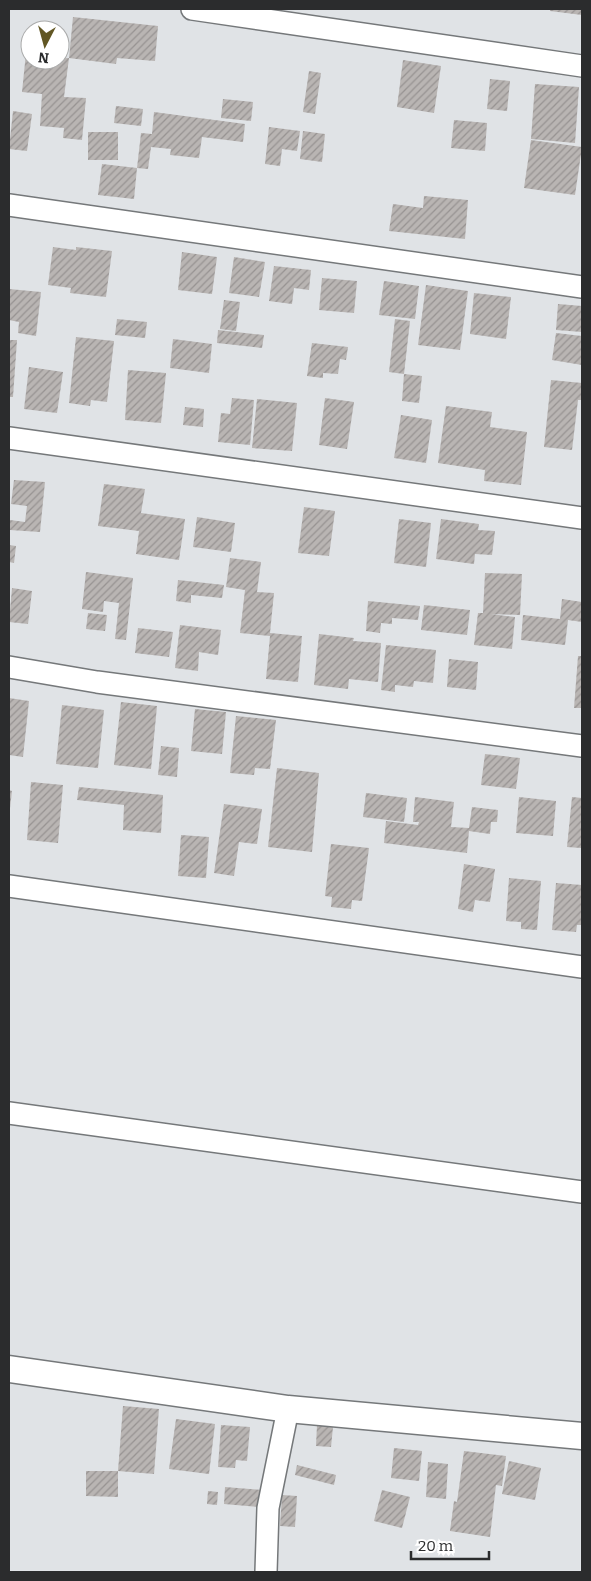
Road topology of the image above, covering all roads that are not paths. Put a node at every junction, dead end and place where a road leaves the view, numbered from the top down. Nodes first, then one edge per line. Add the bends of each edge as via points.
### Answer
1 (192, 9) edge
2 (582, 66) edge
3 (9, 205) edge
4 (582, 287) edge
5 (9, 438) edge
6 (582, 518) edge
7 (9, 667) edge
8 (582, 746) edge
9 (9, 886) edge
10 (582, 968) edge
11 (9, 1113) edge
12 (582, 1192) edge
13 (9, 1369) edge
14 (288, 1409) junction
15 (582, 1436) edge
16 (266, 1572) edge

1 - 2 street
3 - 4 street
5 - 6 street
7 - 8 street via 97,682
9 - 10 street
11 - 12 street
13 - 14 street
14 - 15 street
14 - 16 street via 268,1508

